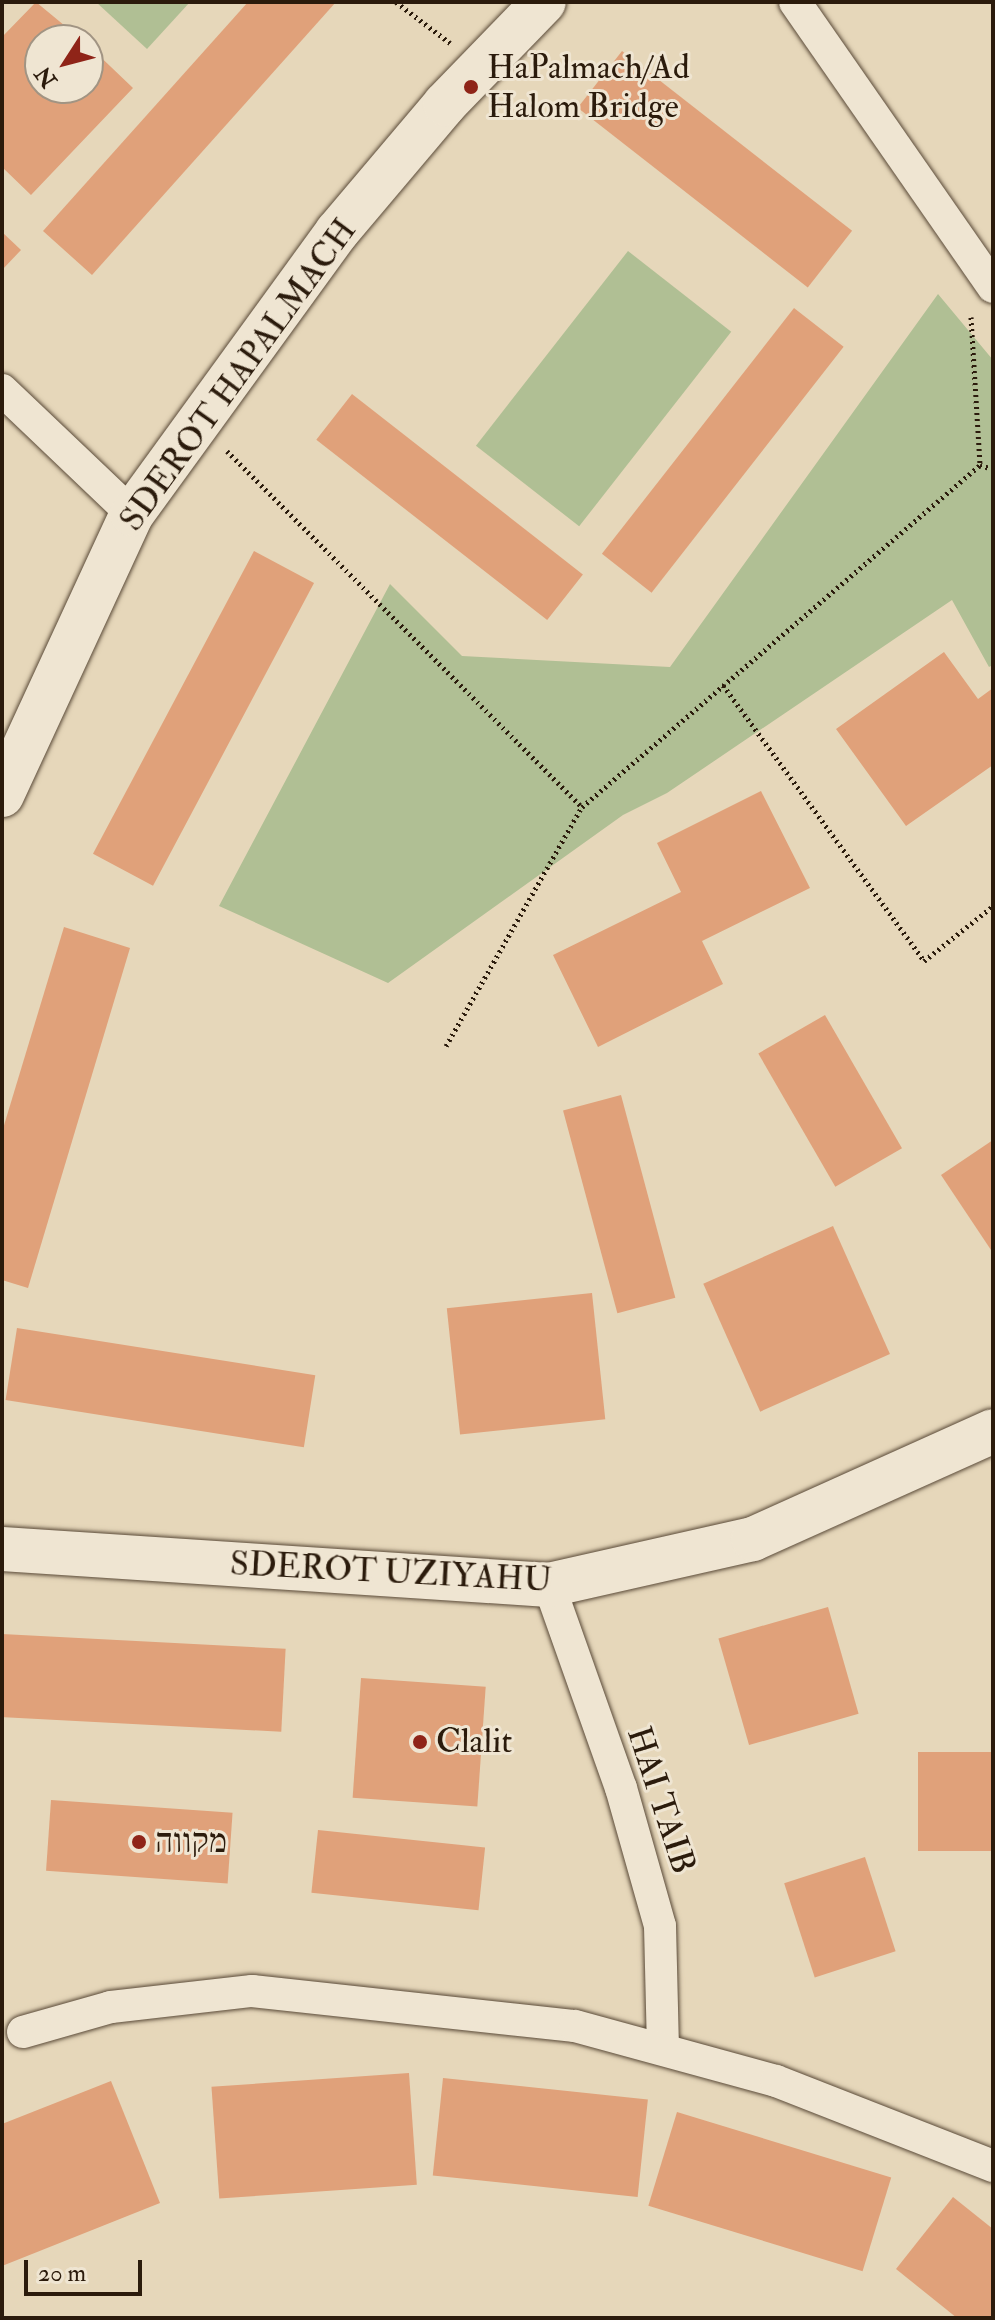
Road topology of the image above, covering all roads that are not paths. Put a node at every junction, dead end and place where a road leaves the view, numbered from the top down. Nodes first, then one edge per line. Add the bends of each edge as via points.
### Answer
1 (544, 2) edge
2 (795, 2) edge
3 (993, 287) edge
4 (2, 390) edge
5 (132, 514) junction
6 (2, 795) edge
7 (993, 1431) edge
8 (2, 1549) edge
9 (549, 1585) junction
10 (23, 2032) dead end
11 (663, 2046) junction
12 (993, 2166) edge

1 - 5 street, SDEROT HAPALMACH via 479,66 337,232
2 - 3 street
4 - 5 street
5 - 6 street, SDEROT HAPALMACH
7 - 9 street, SDEROT UZIYAHU via 753,1539
8 - 9 street, SDEROT UZIYAHU
9 - 11 street, HAI TAIB via 621,1788 660,1926
10 - 11 street via 111,2007 252,1991 575,2026
11 - 12 street via 776,2081

